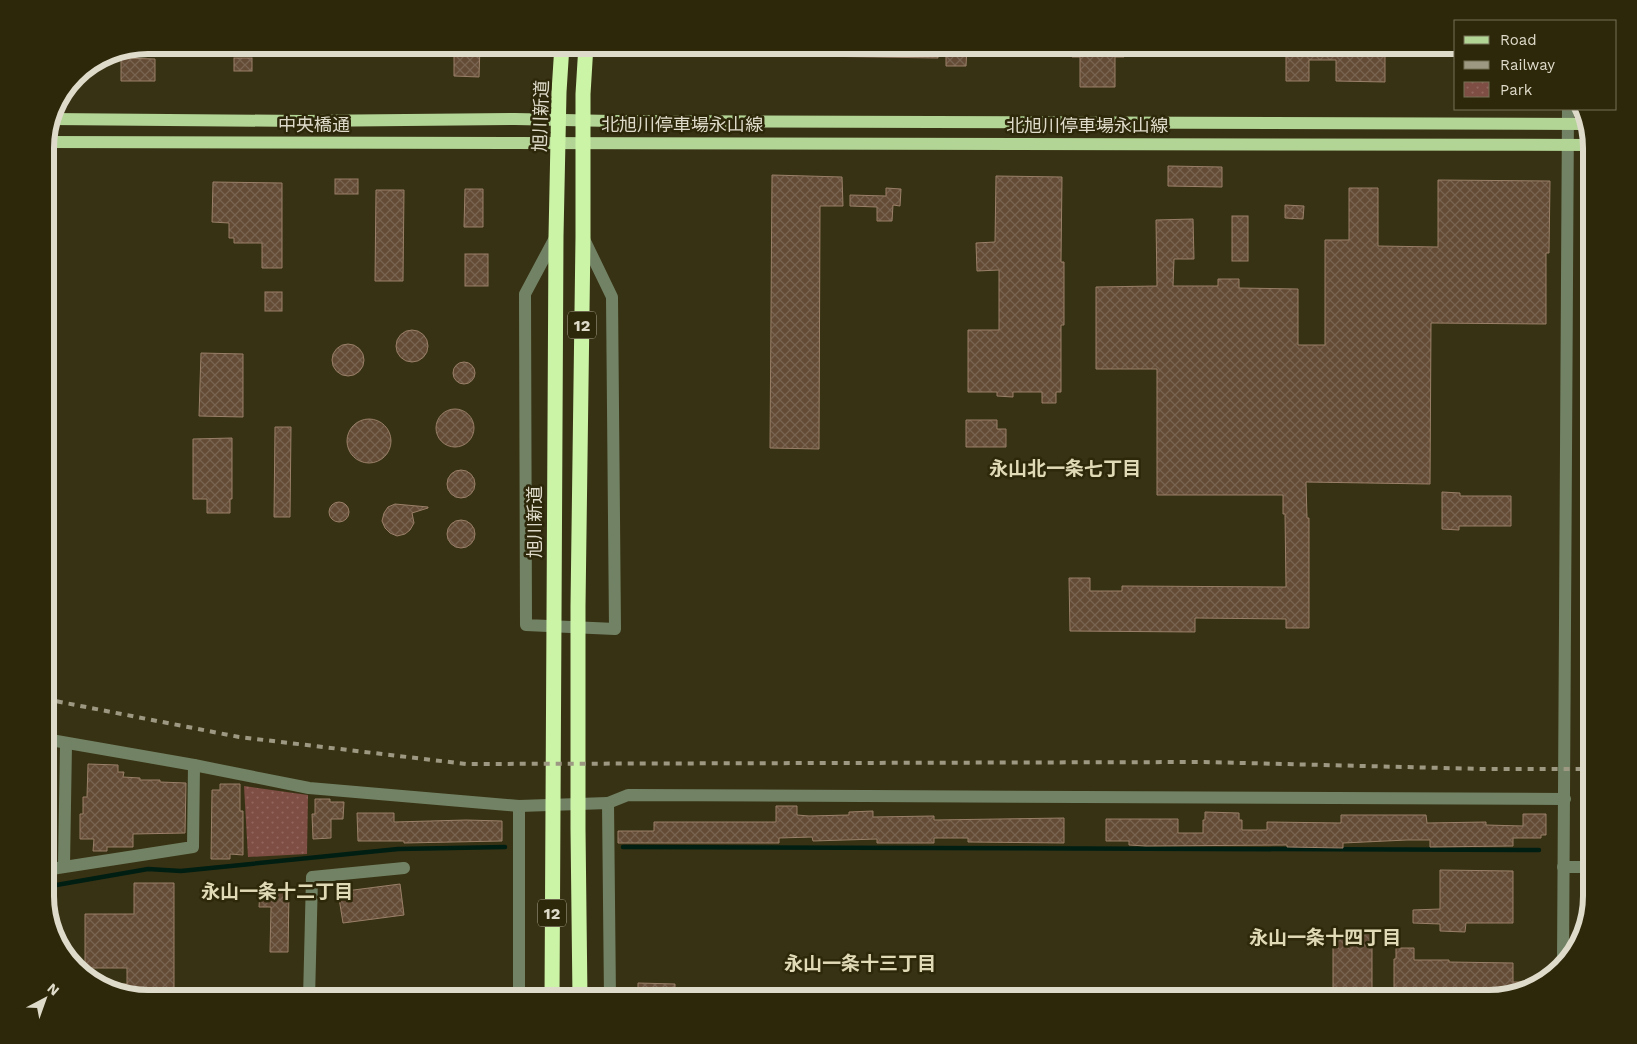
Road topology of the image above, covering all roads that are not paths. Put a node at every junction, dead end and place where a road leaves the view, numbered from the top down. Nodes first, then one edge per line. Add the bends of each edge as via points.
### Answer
1 (562, 54) edge
2 (586, 54) edge
3 (1568, 110) edge
4 (58, 120) edge
5 (558, 120) junction
6 (583, 120) junction
7 (1568, 124) junction
8 (1580, 124) edge
9 (54, 142) edge
10 (559, 142) junction
11 (583, 142) junction
12 (1567, 145) junction
13 (1583, 145) edge
14 (556, 236) junction
15 (583, 237) junction
16 (54, 741) edge
17 (66, 744) junction
18 (194, 765) junction
19 (1565, 800) junction
20 (608, 803) junction
21 (519, 806) junction
22 (64, 866) junction
23 (54, 868) edge
24 (404, 868) dead end
25 (1563, 868) junction
26 (1583, 868) edge
27 (1563, 955) edge
28 (309, 990) edge
29 (519, 990) edge
30 (552, 990) edge
31 (580, 990) edge
32 (610, 990) edge

1 - 5 highway, 旭川新道 / 12
2 - 6 highway, 12
3 - 7 street
4 - 5 main road, 中央橋通
5 - 6 main road, 中央橋通
5 - 10 highway, 旭川新道 / 12
6 - 7 main road, 北旭川停車場永山線
6 - 11 highway, 12
7 - 8 main road, 北旭川停車場永山線
7 - 12 street
9 - 10 main road, 中央橋通
10 - 11 main road, 中央橋通
10 - 14 highway, 旭川新道 / 12
11 - 12 main road, 北旭川停車場永山線
11 - 15 highway, 12
12 - 13 main road, 北旭川停車場永山線
12 - 19 street
14 - 15 street via 525,294 526,625 615,629 612,297
14 - 30 highway, 旭川新道 / 12
15 - 31 highway, 12 via 578,606
16 - 17 street
17 - 18 street
17 - 22 street
18 - 21 street via 309,788
18 - 22 street via 193,847
19 - 20 street via 628,795
19 - 25 street
20 - 21 street
20 - 32 street
21 - 29 street
22 - 23 street
24 - 28 street via 312,877
25 - 26 street
25 - 27 street

